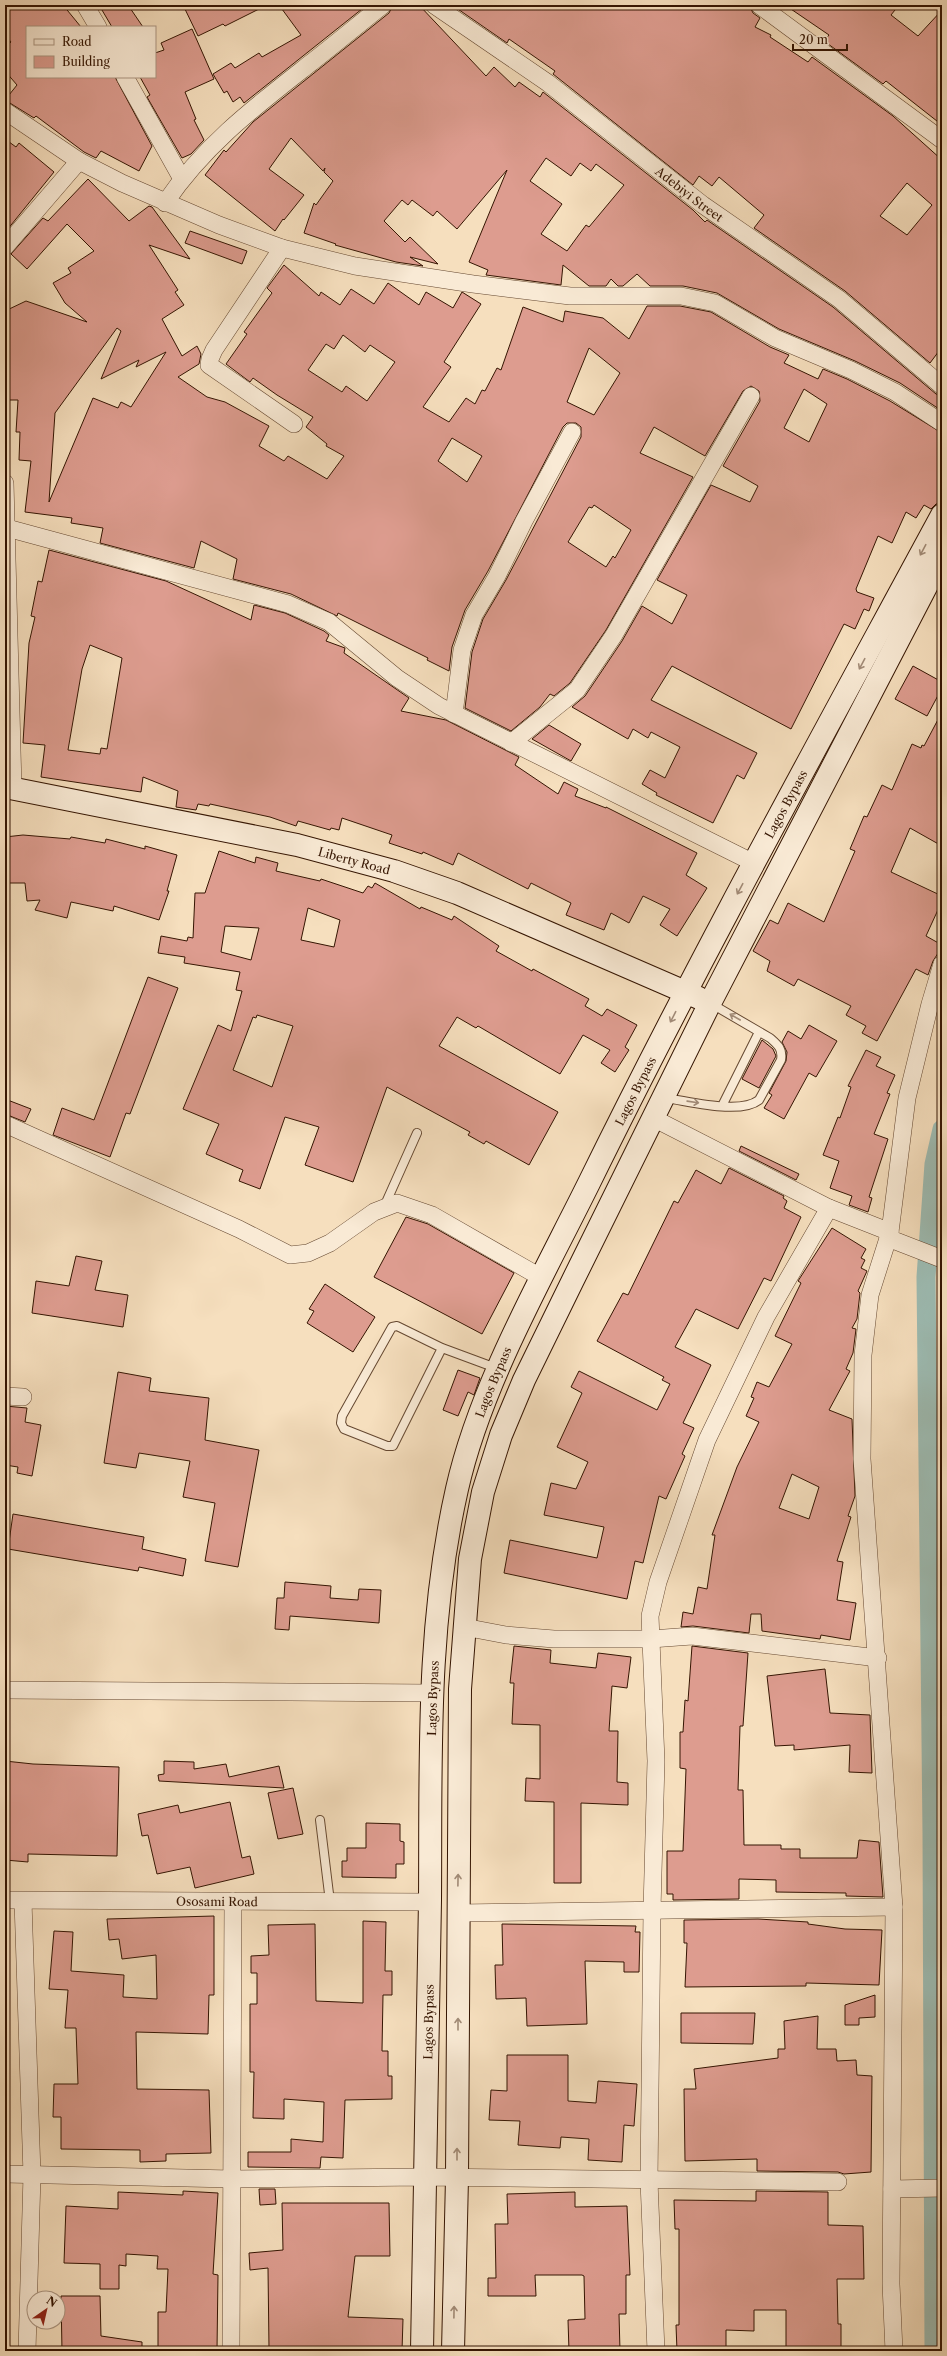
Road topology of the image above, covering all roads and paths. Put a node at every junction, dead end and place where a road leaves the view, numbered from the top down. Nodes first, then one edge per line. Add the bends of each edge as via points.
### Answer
1 (85, 5) edge
2 (383, 5) edge
3 (434, 5) edge
4 (763, 6) edge
5 (97, 26) edge
6 (126, 78) edge
7 (5, 111) edge
8 (942, 140) edge
9 (79, 161) junction
10 (182, 178) junction
11 (165, 203) junction
12 (5, 247) edge
13 (282, 248) junction
14 (942, 386) edge
15 (751, 396) dead end
16 (942, 423) edge
17 (294, 424) dead end
18 (572, 432) dead end
19 (5, 483) edge
20 (942, 515) edge
21 (7, 528) junction
22 (942, 556) edge
23 (454, 714) junction
24 (511, 743) junction
25 (9, 788) edge
26 (754, 863) junction
27 (942, 964) edge
28 (686, 991) junction
29 (710, 1003) junction
30 (760, 1032) junction
31 (664, 1098) junction
32 (722, 1106) junction
33 (653, 1118) junction
34 (5, 1124) edge
35 (417, 1133) dead end
36 (383, 1208) junction
37 (830, 1208) junction
38 (889, 1235) junction
39 (942, 1259) edge
40 (542, 1278) junction
41 (442, 1348) junction
42 (498, 1369) junction
43 (5, 1396) edge
44 (23, 1397) dead end
45 (464, 1627) junction
46 (651, 1639) junction
47 (878, 1658) junction
48 (5, 1690) edge
49 (431, 1694) junction
50 (320, 1820) dead end
51 (5, 1900) edge
52 (23, 1901) junction
53 (233, 1901) junction
54 (330, 1902) junction
55 (430, 1902) junction
56 (894, 1907) junction
57 (652, 1910) junction
58 (459, 1913) junction
59 (5, 2174) edge
60 (32, 2175) junction
61 (424, 2176) junction
62 (457, 2178) junction
63 (232, 2179) junction
64 (649, 2181) junction
65 (838, 2182) dead end
66 (942, 2188) edge
67 (892, 2189) junction
68 (27, 2351) edge
69 (231, 2351) edge
70 (422, 2351) edge
71 (453, 2351) edge
72 (656, 2351) edge
73 (894, 2351) edge

1 - 5 street
2 - 10 street via 242,116
3 - 14 street, Adebiyi Street via 548,83 703,205 839,299
4 - 8 street
6 - 10 street
7 - 9 street
9 - 11 street
9 - 12 street
10 - 11 street
11 - 13 street
13 - 16 street via 355,266 473,284 570,296 681,296 716,303 774,338 851,370 895,392
13 - 17 street via 214,350 209,365
15 - 24 street via 614,635 577,690
18 - 23 street via 474,615 462,650
19 - 21 street
20 -> 26 main road, Lagos Bypass
21 - 23 street via 288,604 329,622 397,678
21 - 25 street
22 - 29 main road, Lagos Bypass
23 - 24 street
24 - 26 street
25 - 28 main road, Liberty Road via 297,845 394,871 457,893
26 -> 28 main road, Lagos Bypass
27 - 38 street via 907,1098
28 - 29 main road, Liberty Road
28 -> 40 main road, Lagos Bypass
30 -> 29 lane
29 - 31 main road, Lagos Bypass
30 - 32 lane
30 - 32 lane via 779,1046 781,1060 760,1100 753,1105 742,1107
31 -> 32 lane
31 - 33 main road, Lagos Bypass
33 - 37 street
33 - 45 main road, Lagos Bypass via 524,1380 501,1435 483,1492 470,1559
34 - 36 street via 239,1229 290,1255 308,1253 330,1243
35 - 36 lane
36 - 40 street via 397,1203 432,1215
37 - 38 street
37 - 46 street via 766,1317 707,1440 658,1582 650,1616
38 - 39 street
38 - 47 street via 870,1296 863,1355 862,1459
40 - 42 main road, Lagos Bypass
41 - 41 lane via 397,1326 392,1327 342,1416 341,1423 344,1429 393,1446
41 - 42 lane
42 - 49 main road, Lagos Bypass via 475,1428 458,1485 444,1556
43 - 44 street
45 - 46 street via 506,1635 554,1639
58 -> 45 main road, Lagos Bypass via 460,1689
46 - 47 street via 692,1636
46 - 57 street via 656,1761
47 - 56 street
48 - 49 street
49 - 55 main road, Lagos Bypass
50 - 54 lane
51 - 52 street, Ososami Road
52 - 53 street, Ososami Road
52 - 60 street
53 - 54 street, Ososami Road
53 - 63 street
54 - 55 street, Ososami Road
55 - 61 main road, Lagos Bypass
56 - 57 street
56 - 67 street
57 - 58 street
57 - 64 street
62 -> 58 main road, Lagos Bypass
59 - 60 street
60 - 63 street
60 - 68 street
61 - 62 street
61 - 63 street
61 - 70 main road, Lagos Bypass
62 - 64 street
71 -> 62 main road, Lagos Bypass
63 - 69 street
64 - 65 street
64 - 72 street
66 - 67 street
67 - 73 street via 891,2284

